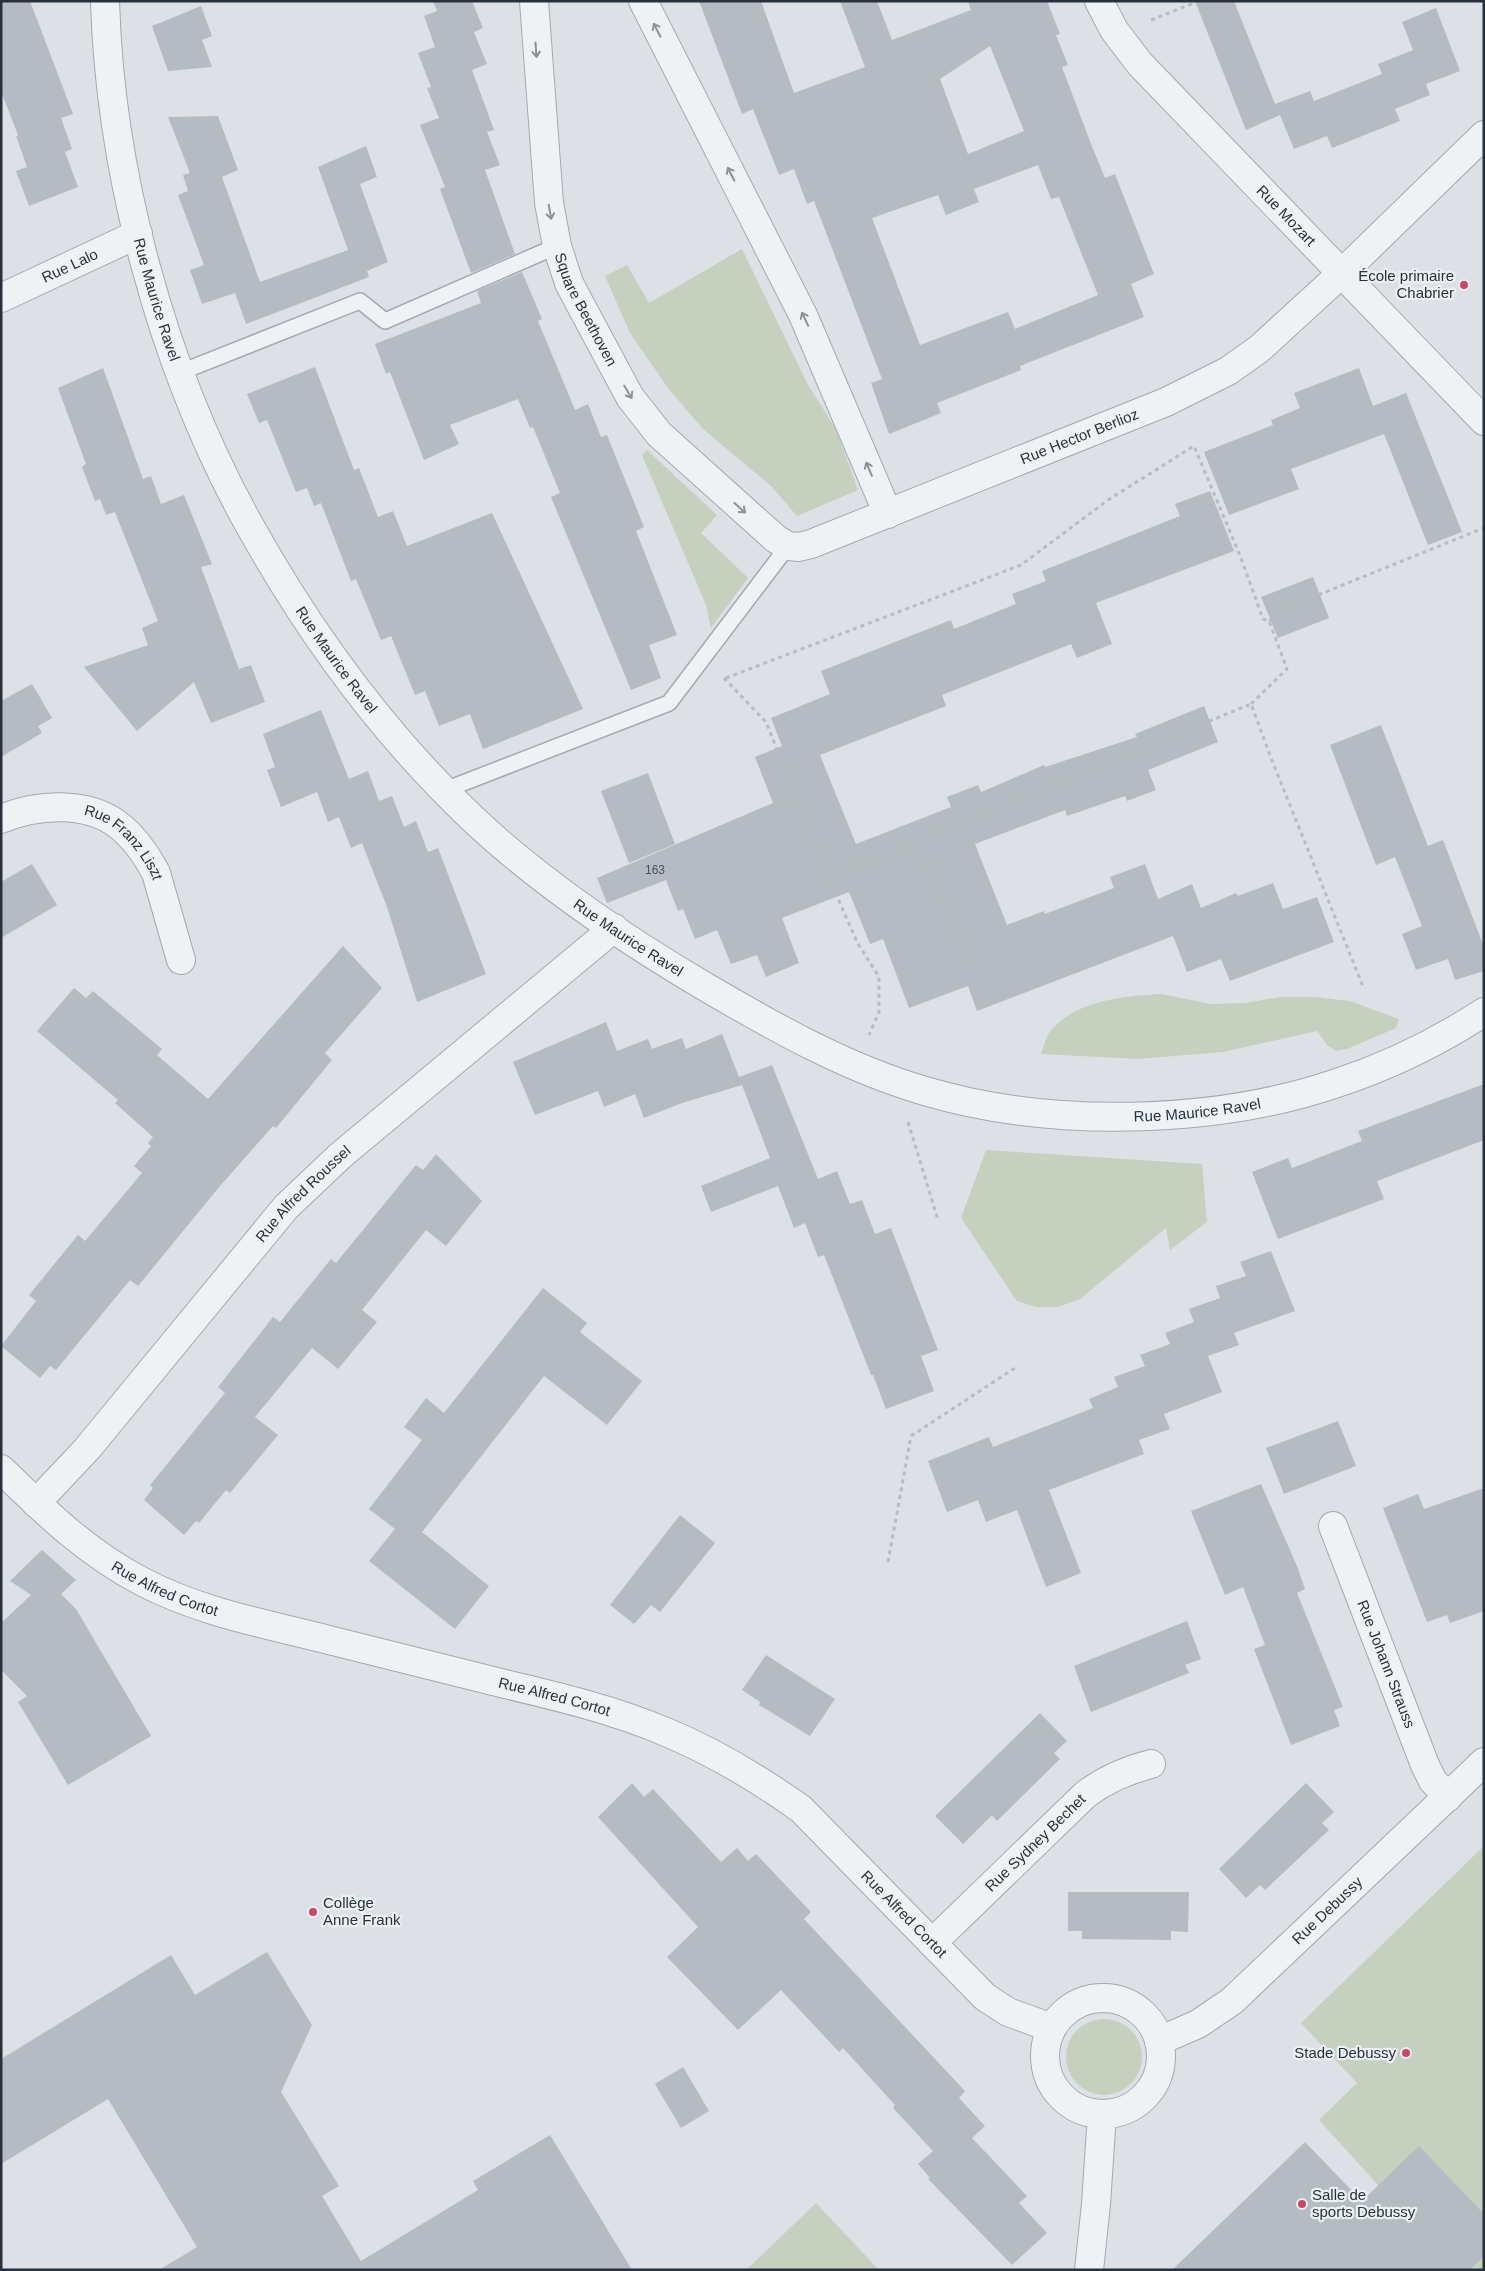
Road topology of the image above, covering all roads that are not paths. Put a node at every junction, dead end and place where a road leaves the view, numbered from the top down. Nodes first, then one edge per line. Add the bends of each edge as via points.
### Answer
1 (105, 1) edge
2 (534, 1) edge
3 (643, 1) edge
4 (1099, 1) edge
5 (1484, 135) edge
6 (138, 234) junction
7 (557, 246) junction
8 (1341, 274) junction
9 (1, 298) edge
10 (181, 372) junction
11 (1484, 421) edge
12 (888, 514) junction
13 (788, 546) junction
14 (445, 790) junction
15 (1, 819) edge
16 (614, 928) junction
17 (180, 960) dead end
18 (1484, 1012) edge
19 (1, 1469) edge
20 (36, 1503) junction
21 (1333, 1526) dead end
22 (1484, 1762) edge
23 (1151, 1764) dead end
24 (1448, 1797) junction
25 (932, 1943) junction
26 (1052, 2028) junction
27 (1159, 2041) junction
28 (1102, 2114) junction
29 (1090, 2270) edge

1 - 6 street, Rue Maurice Ravel via 120,146
2 -> 7 street, Square Beethoven via 545,177
12 -> 3 street via 803,315
4 - 8 street, Rue Mozart via 1117,34 1140,64
5 - 8 street, Rue Hector Berlioz
6 - 9 street, Rue Lalo
6 - 10 street, Rue Maurice Ravel via 155,298
7 - 10 lane via 385,321 360,300
7 -> 13 street, Square Beethoven via 576,295 643,416 672,448 763,529
8 - 11 street, Rue Mozart
8 - 12 street, Rue Hector Berlioz via 1259,349 1210,381 1166,402
10 - 14 street, Rue Maurice Ravel via 222,474 280,577 350,680
12 - 13 street, Rue Hector Berlioz via 811,544
13 - 14 lane via 670,703
14 - 16 street, Rue Maurice Ravel via 477,823 522,861
15 - 17 street, Rue Franz Liszt via 29,811 69,808 118,824 150,861 156,873
16 - 18 street, Rue Maurice Ravel via 746,1010 856,1066 946,1097 1028,1112 1145,1117 1262,1102 1337,1084 1432,1044
16 - 20 street, Rue Alfred Roussel via 341,1155 286,1207 87,1450
19 - 20 street, Rue Alfred Cortot
20 - 25 street, Rue Alfred Cortot via 76,1538 120,1569 184,1600 260,1623 596,1706 688,1742 744,1772 801,1809
21 - 24 street, Rue Johann Strauss via 1425,1765
22 - 24 street, Rue Debussy
23 - 25 street, Rue Sydney Bechet via 1119,1774 1086,1794
24 - 27 street, Rue Debussy via 1232,2001 1198,2024
25 - 26 street, Rue Alfred Cortot via 996,2005
26 - 27 street via 1072,2006 1090,1999 1110,1998 1129,2004 1145,2015
26 - 28 street via 1045,2056 1058,2093 1082,2110
27 - 28 street via 1160,2070 1146,2095 1130,2107
28 - 29 street

